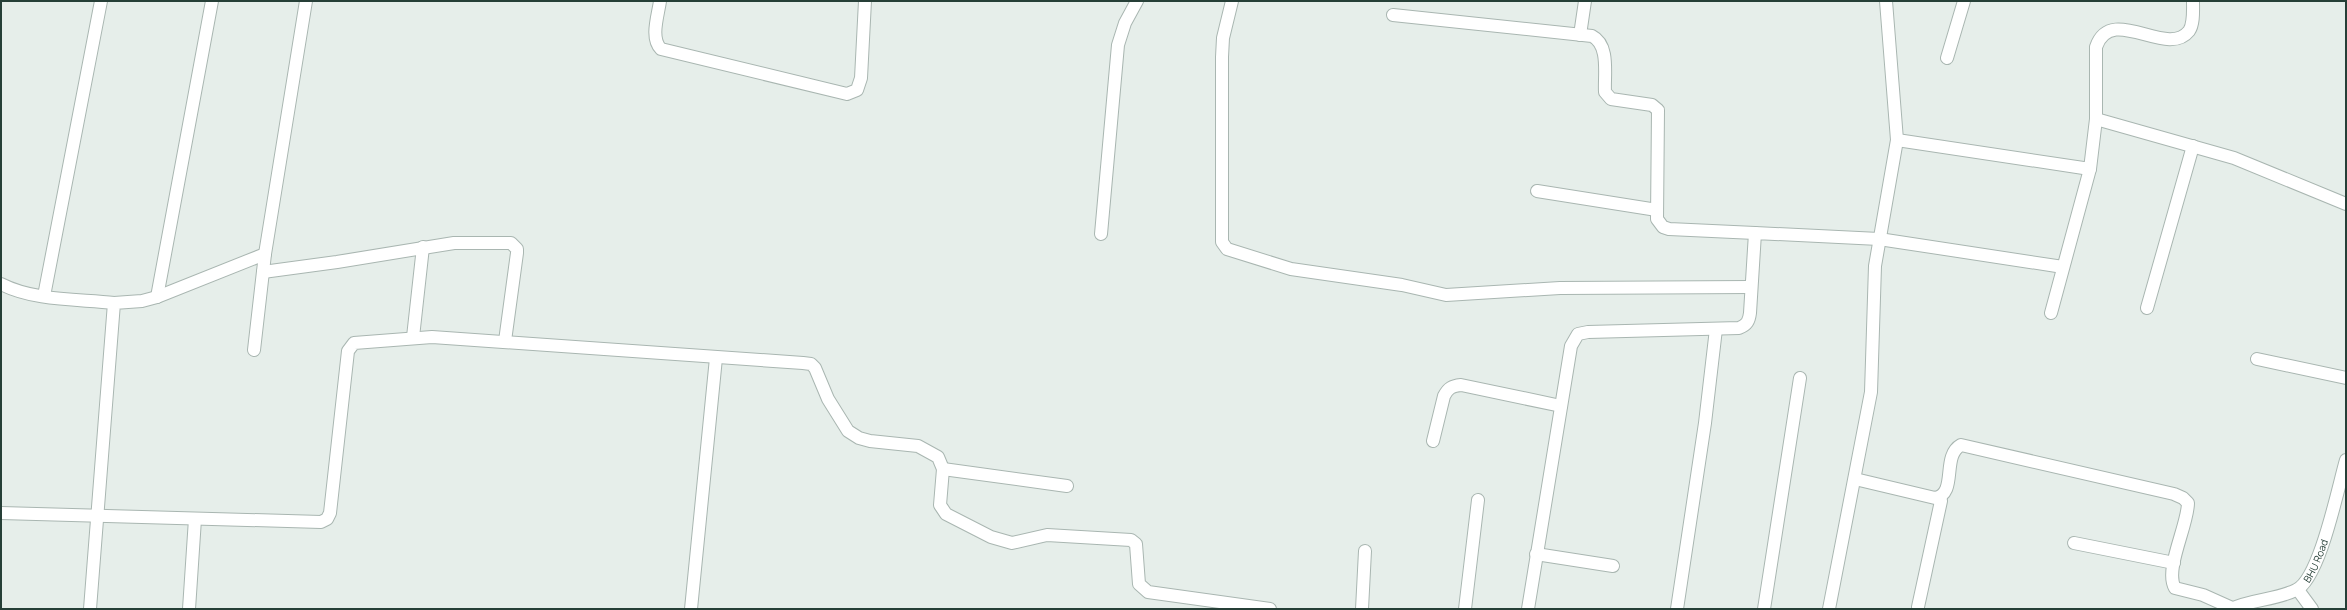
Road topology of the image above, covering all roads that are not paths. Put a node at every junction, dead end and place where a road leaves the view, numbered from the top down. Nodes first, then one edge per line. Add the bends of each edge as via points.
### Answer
1 (101, 1) edge
2 (212, 1) edge
3 (306, 1) edge
4 (660, 1) edge
5 (866, 1) edge
6 (1137, 1) edge
7 (1232, 1) edge
8 (1585, 1) edge
9 (1886, 1) edge
10 (1964, 1) edge
11 (2194, 1) edge
12 (1393, 15) dead end
13 (1580, 35) junction
14 (1947, 58) dead end
15 (2096, 119) junction
16 (1897, 140) junction
17 (2192, 146) junction
18 (2090, 169) junction
19 (1537, 191) dead end
20 (2346, 204) edge
21 (1657, 210) junction
22 (1754, 233) junction
23 (1101, 234) dead end
24 (1879, 239) junction
25 (423, 246) junction
26 (265, 254) junction
27 (2063, 267) junction
28 (263, 272) junction
29 (1, 284) edge
30 (1751, 287) junction
31 (44, 296) junction
32 (157, 297) junction
33 (114, 303) junction
34 (2147, 308) dead end
35 (2051, 313) dead end
36 (1716, 329) junction
37 (413, 337) junction
38 (505, 341) junction
39 (254, 350) dead end
40 (716, 358) junction
41 (2257, 359) dead end
42 (1800, 378) dead end
43 (2346, 378) edge
44 (1561, 406) junction
45 (1434, 441) dead end
46 (2346, 460) edge
47 (943, 469) junction
48 (1855, 479) junction
49 (1067, 486) dead end
50 (1940, 497) junction
51 (1478, 500) dead end
52 (1, 513) edge
53 (97, 516) junction
54 (195, 519) junction
55 (2074, 543) dead end
56 (1365, 550) dead end
57 (1536, 554) junction
58 (2174, 563) junction
59 (1614, 566) dead end
60 (2298, 590) junction
61 (1918, 607) dead end
62 (90, 609) edge
63 (189, 609) edge
64 (691, 609) edge
65 (1270, 609) edge
66 (1362, 609) edge
67 (1465, 609) edge
68 (1528, 609) edge
69 (1677, 609) edge
70 (1764, 609) edge
71 (1829, 609) edge
72 (2232, 609) edge
73 (2312, 609) edge

1 - 31 street
2 - 32 street
3 - 26 street
4 - 5 street via 656,41 661,49 668,53 847,94 857,90 861,78
6 - 23 street via 1125,23 1118,45
7 - 30 street via 1223,38 1222,57 1222,242 1227,249 1291,269 1402,285 1446,295 1560,288
8 - 13 street
9 - 16 street
10 - 14 street
11 - 15 street via 2192,24 2182,36 2171,39 2114,29 2105,32 2096,47
12 - 13 street
13 - 21 street via 1592,36 1601,43 1604,50 1607,96 1612,99 1652,104 1658,110
15 - 17 street
15 - 18 street
16 - 18 street
16 - 24 street
17 - 20 street via 2279,175
17 - 34 street
18 - 27 street
19 - 21 street
21 - 22 street via 1658,223 1669,229
22 - 24 street
22 - 30 street
24 - 27 street
24 - 48 street via 1875,266 1872,392
25 - 28 street
25 - 37 street
25 - 38 street via 473,242 515,245 517,253
26 - 28 street
26 - 32 street
27 - 35 street
28 - 39 street
29 - 31 street via 18,291
30 - 36 street via 1749,320 1745,326
31 - 33 street
32 - 33 street
33 - 53 street
36 - 44 street via 1578,334 1571,346
36 - 69 street via 1705,423
37 - 38 street
37 - 54 street via 354,343 350,346 330,513 327,519 315,523
38 - 40 street
40 - 47 street via 810,364 815,368 828,399 848,431 870,441 927,449 938,457
40 - 64 street
41 - 43 street
42 - 70 street
44 - 45 street via 1461,385 1453,386 1444,396
44 - 57 street
46 - 60 street, BHU Road via 2317,562 2308,580
47 - 49 street
47 - 65 street via 941,509 946,514 991,536 1012,543 1047,535 1131,540 1136,544 1139,584 1148,592
48 - 50 street via 1934,498
48 - 71 street
50 - 58 street via 1946,491 1952,453 1961,445 2174,494 2188,503 2188,512
50 - 61 street
51 - 67 street
52 - 53 street
53 - 54 street
53 - 62 street
54 - 63 street
55 - 58 street
56 - 66 street
57 - 59 street
57 - 68 street
58 - 72 street via 2172,583 2175,588 2204,595
60 - 72 street, BHU Road
60 - 73 street

